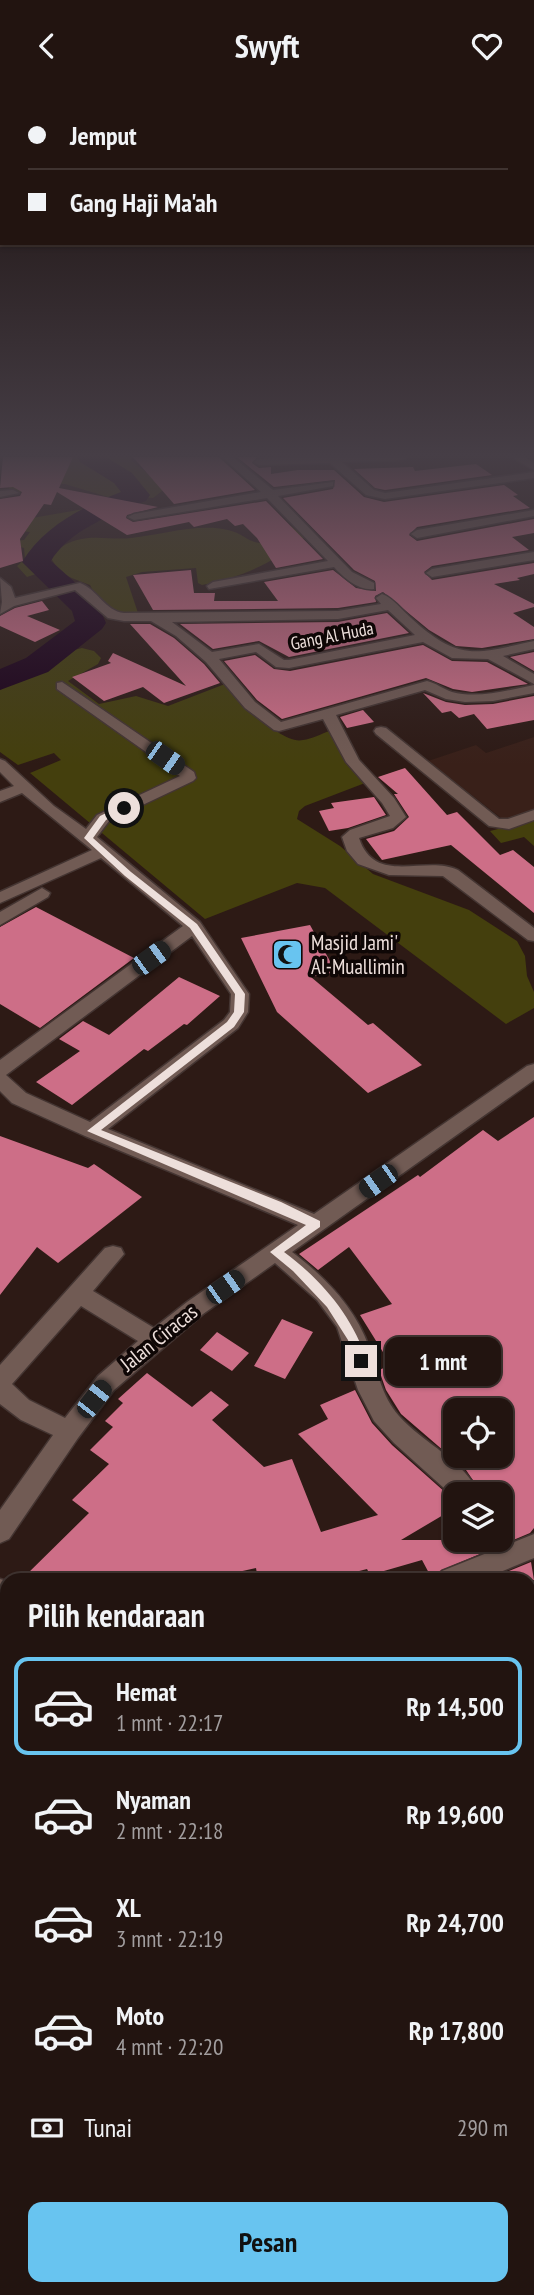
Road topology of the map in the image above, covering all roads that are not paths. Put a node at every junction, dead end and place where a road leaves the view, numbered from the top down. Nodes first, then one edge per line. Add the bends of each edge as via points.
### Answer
1 (334, 560) edge
2 (511, 560) edge
3 (337, 563) junction
4 (432, 573) dead end
5 (0, 582) edge
6 (213, 586) dead end
7 (370, 586) dead end
8 (5, 606) edge
9 (158, 618) junction
10 (426, 637) junction
11 (534, 645) edge
12 (489, 655) junction
13 (209, 657) junction
14 (534, 680) edge
15 (62, 686) dead end
16 (534, 689) edge
17 (327, 712) junction
18 (381, 731) dead end
19 (0, 764) edge
20 (24, 787) junction
21 (0, 797) edge
22 (534, 815) edge
23 (88, 838) junction
24 (103, 851) junction
25 (42, 893) dead end
26 (0, 898) edge
27 (0, 920) edge
28 (194, 926) junction
29 (534, 936) edge
30 (0, 1070) edge
31 (534, 1071) edge
32 (0, 1080) edge
33 (92, 1131) junction
34 (316, 1224) junction
35 (275, 1252) junction
36 (113, 1254) dead end
37 (78, 1293) junction
38 (155, 1340) junction
39 (0, 1382) edge
40 (69, 1431) junction
41 (454, 1482) edge
42 (0, 1531) edge
43 (534, 1546) edge
44 (513, 1547) edge
45 (497, 1552) edge
46 (463, 1573) edge

1 - 3 street
2 - 4 street
3 - 6 street
3 - 7 street via 348,575
5 - 8 street via 7,590
8 - 9 street via 73,587 85,589 115,616
9 - 10 street via 338,615 386,602
9 - 13 street
10 - 12 street via 456,655
10 - 13 street, Gang Al Huda via 289,664 281,664 259,649
11 - 12 street
12 - 14 street
13 - 17 street via 245,700 276,727
15 - 23 street via 186,772 188,778 103,818
16 - 17 street via 458,698 426,685
17 - 29 street via 353,762 398,817 350,837 361,858 394,872 446,871
18 - 22 street via 495,823 509,824
19 - 20 street
20 - 21 street
20 - 23 street
23 - 24 street
24 - 26 street
24 - 28 street
25 - 27 street
28 - 30 street
28 - 33 street via 240,994 239,1012 231,1024
31 - 34 street, Jalan Ciracas
32 - 33 street via 19,1097
33 - 34 street
34 - 35 street, Jalan Ciracas
35 - 38 street, Jalan Ciracas
35 - 41 street via 315,1285 339,1315 358,1347 364,1376 383,1414
36 - 37 street
37 - 38 street
37 - 39 street
38 - 40 street, Jalan Ciracas via 106,1383
39 - 40 street via 12,1401
40 - 42 street, Jalan Ciracas
43 - 44 street
45 - 46 street

